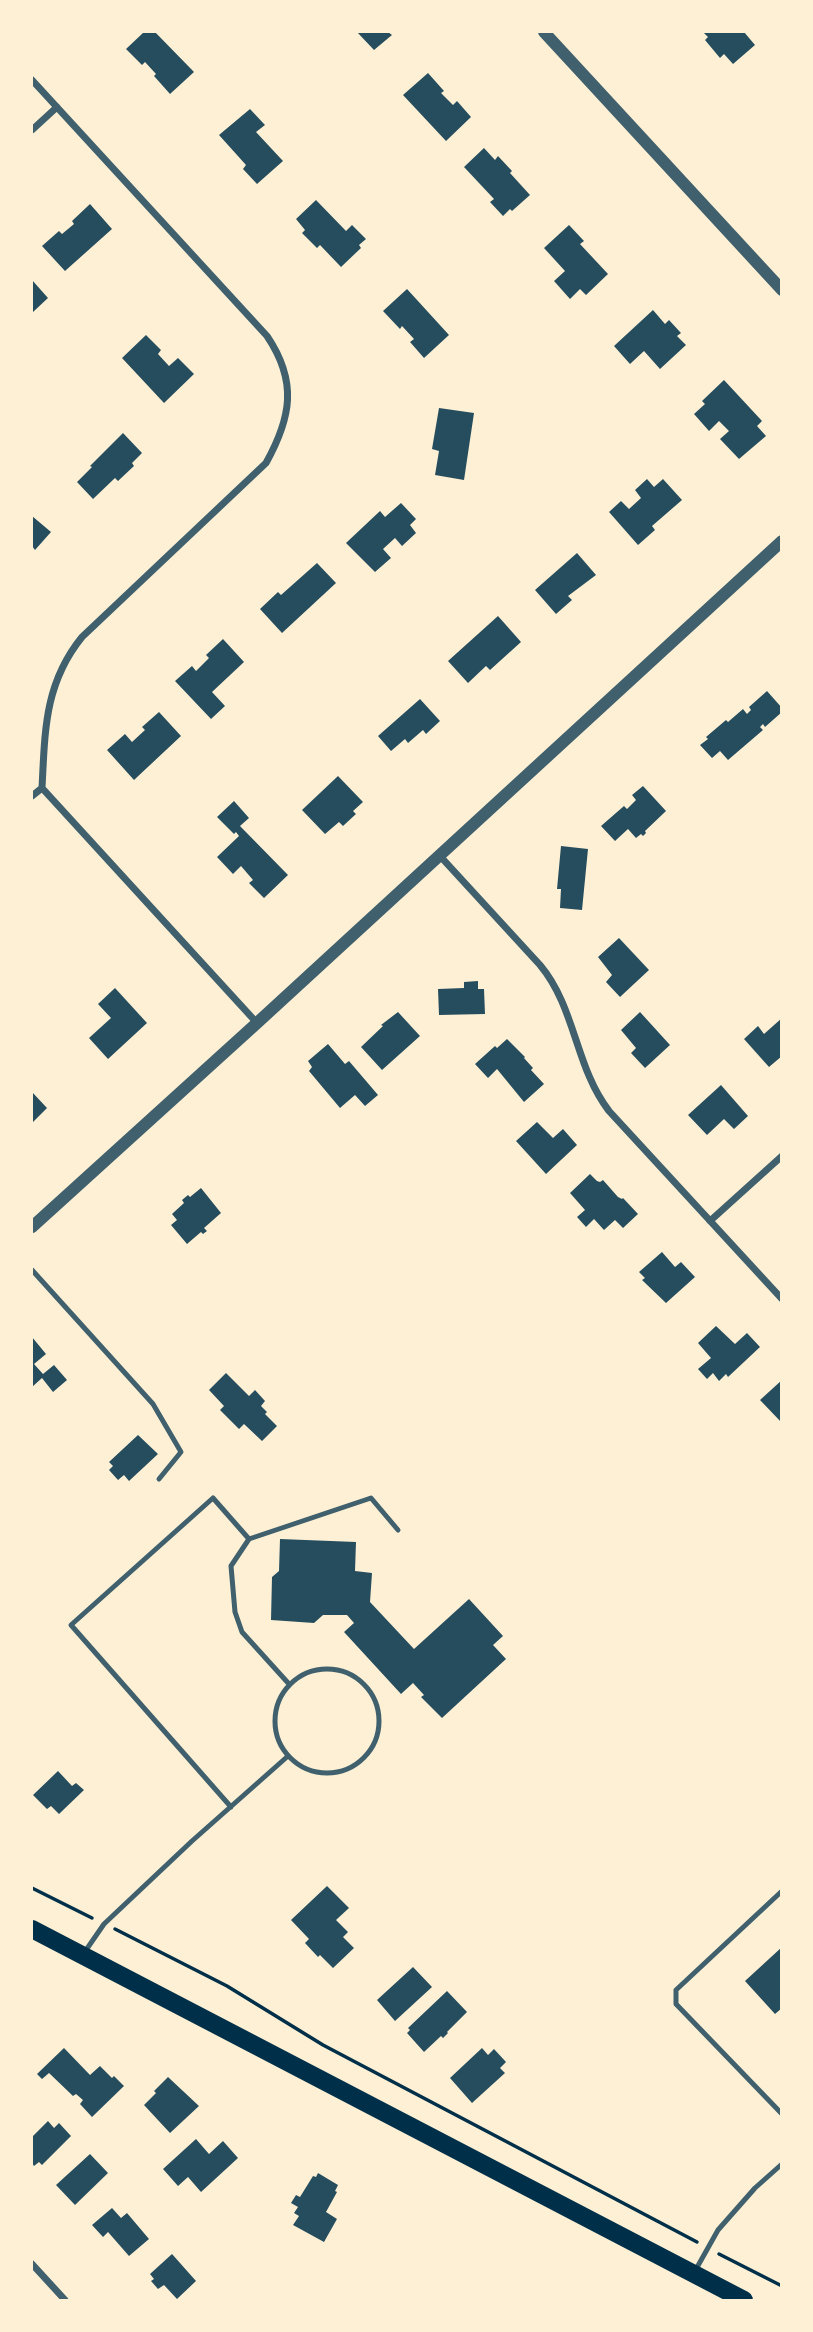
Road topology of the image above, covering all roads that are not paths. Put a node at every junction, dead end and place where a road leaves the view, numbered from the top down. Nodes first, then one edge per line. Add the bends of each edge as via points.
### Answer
1 (544, 32) edge
2 (32, 80) edge
3 (57, 107) junction
4 (32, 130) edge
5 (781, 287) edge
6 (782, 541) edge
7 (43, 788) junction
8 (32, 796) edge
9 (440, 856) junction
10 (257, 1023) junction
11 (782, 1156) edge
12 (710, 1221) junction
13 (32, 1227) edge
14 (32, 1270) edge
15 (782, 1299) edge
16 (159, 1479) dead end
17 (398, 1530) dead end
18 (249, 1539) junction
19 (289, 1684) junction
20 (288, 1756) junction
21 (231, 1807) junction
22 (782, 1891) edge
23 (32, 1929) edge
24 (82, 1956) junction
25 (782, 2114) edge
26 (782, 2164) edge
27 (32, 2264) edge
28 (694, 2274) junction
29 (65, 2301) edge
30 (744, 2301) edge

1 - 5 street
2 - 3 street
3 - 4 street
3 - 7 street via 267,336 280,360 288,404 279,439 265,463 93,626 69,655 48,707
6 - 9 street
7 - 8 street
7 - 10 street
9 - 10 street
9 - 12 street via 540,964 565,1006 587,1075 602,1102
10 - 13 street
11 - 12 street
12 - 15 street
14 - 16 lane via 153,1404 181,1452
17 - 18 lane via 371,1498
18 - 19 lane via 231,1566 234,1612 242,1632
18 - 21 lane via 213,1498 71,1625
19 - 20 lane via 275,1712 279,1743
19 - 20 lane via 321,1669 355,1676 368,1688 379,1721 367,1754 337,1772 303,1767
20 - 21 lane
21 - 24 lane via 104,1924
22 - 25 lane via 676,1990 676,2004
23 - 24 main road
24 - 28 main road
26 - 28 lane via 718,2230
27 - 29 street
28 - 30 main road

